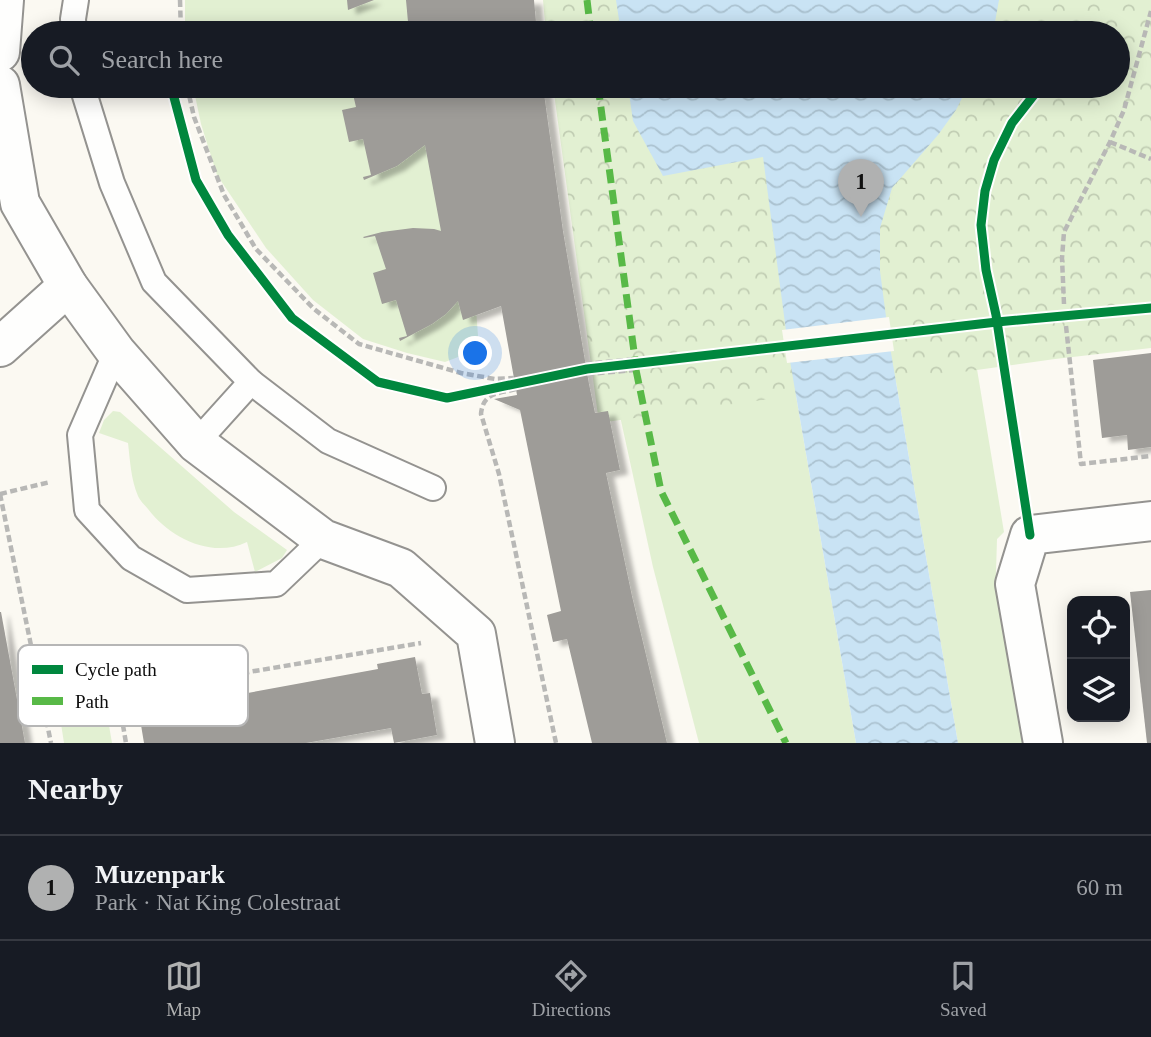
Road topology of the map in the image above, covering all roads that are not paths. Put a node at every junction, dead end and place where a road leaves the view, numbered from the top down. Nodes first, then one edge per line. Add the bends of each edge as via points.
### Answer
1 (4, 0) edge
2 (76, 0) edge
3 (73, 21) edge
4 (0, 52) edge
5 (0, 85) edge
6 (86, 98) edge
7 (68, 286) junction
8 (0, 347) edge
9 (116, 352) junction
10 (251, 382) junction
11 (196, 443) junction
12 (433, 488) dead end
13 (1151, 521) edge
14 (323, 539) junction
15 (495, 743) edge
16 (1043, 743) edge

1 - 4 street
2 - 3 lane
5 - 7 street via 20,203
6 - 10 lane via 113,183 154,282
7 - 8 street
7 - 9 street
9 - 11 street
9 - 14 lane via 80,435 88,510 131,558 187,590 276,584
10 - 11 lane
10 - 12 lane via 328,441
11 - 14 street
13 - 16 street via 1030,535 1015,584
14 - 15 street via 401,568 476,634

